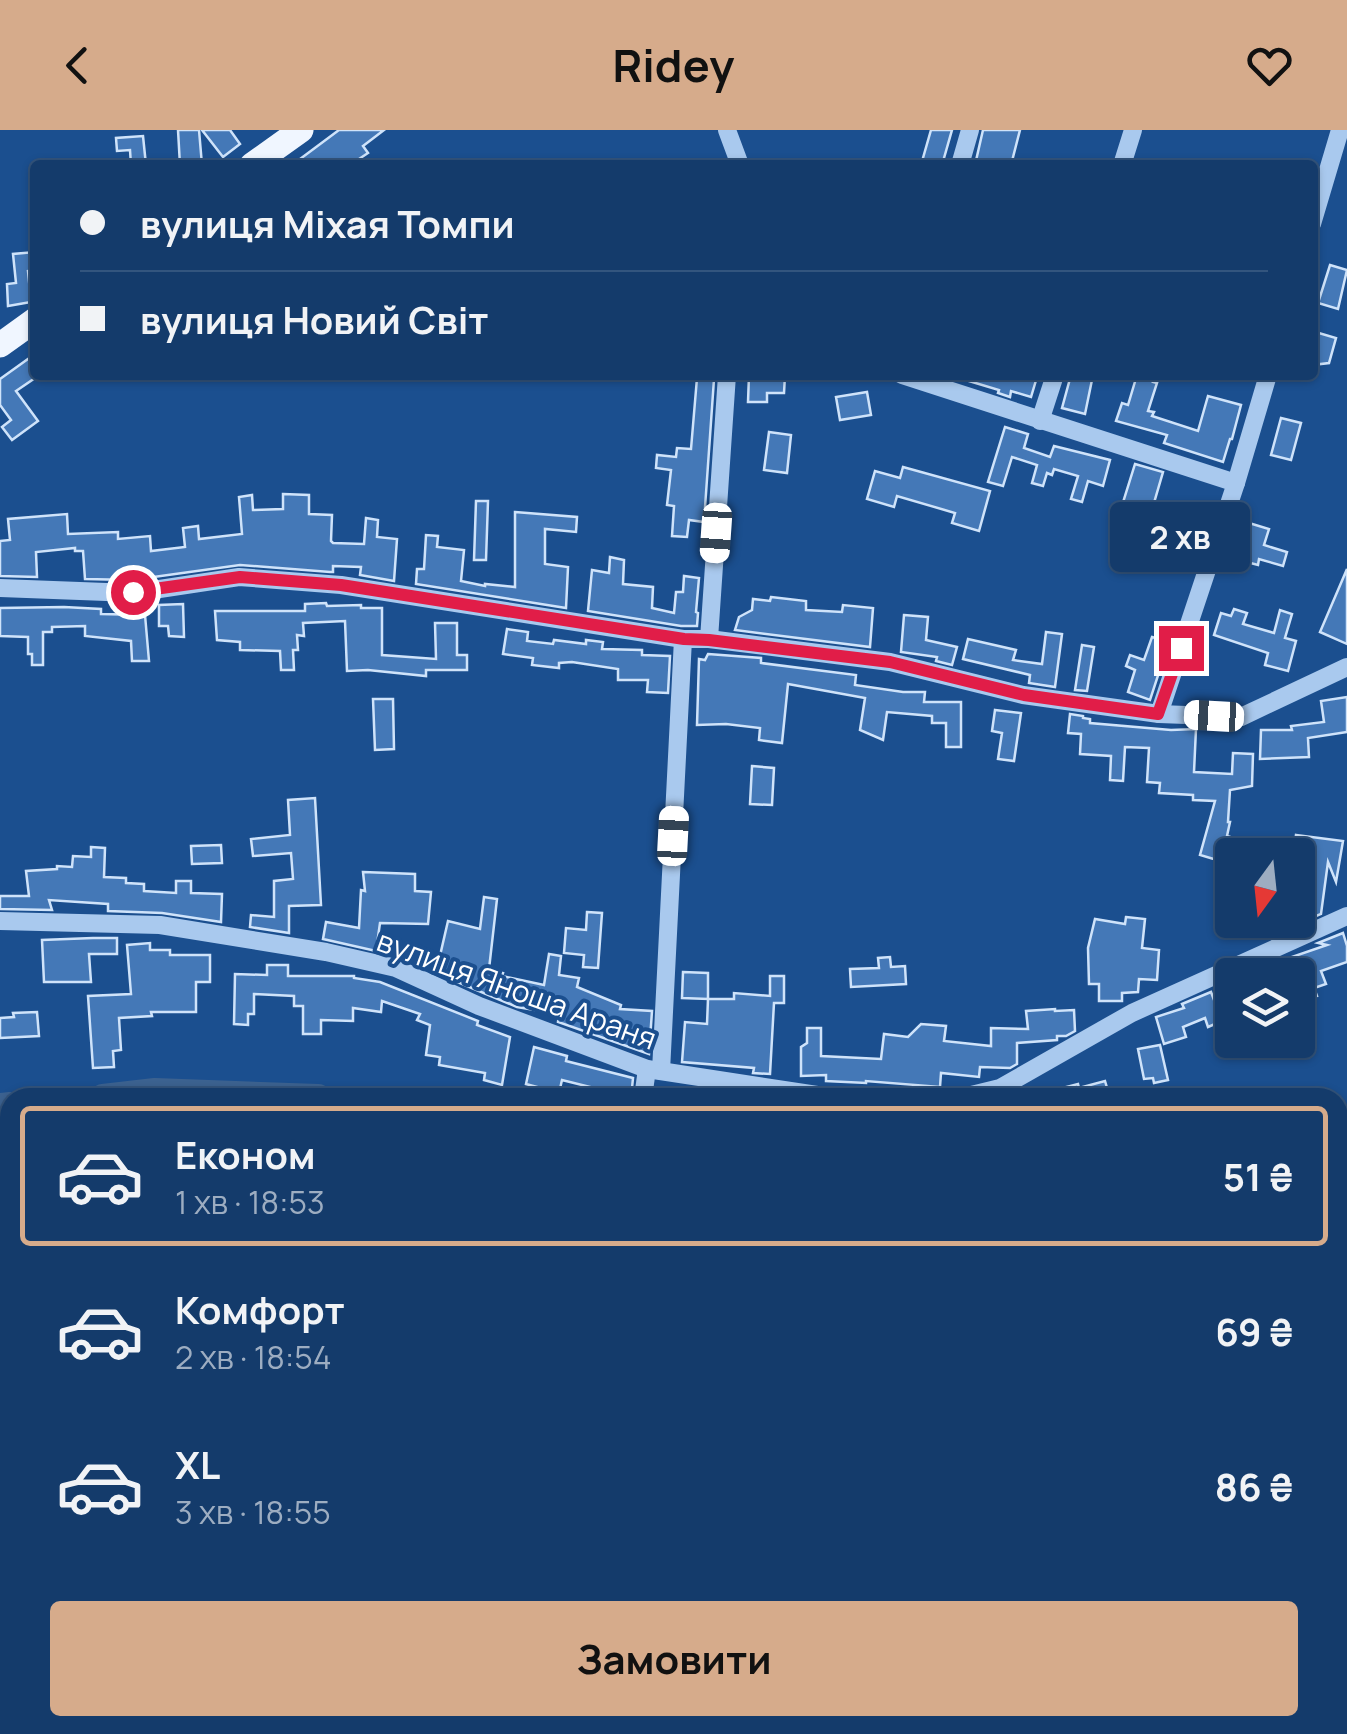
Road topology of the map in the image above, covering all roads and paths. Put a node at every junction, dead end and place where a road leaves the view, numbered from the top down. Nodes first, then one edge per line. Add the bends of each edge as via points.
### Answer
1 (301, 130) edge
2 (727, 130) edge
3 (970, 130) edge
4 (1133, 130) edge
5 (1340, 130) edge
6 (259, 160) edge
7 (738, 160) edge
8 (961, 160) edge
9 (1124, 160) edge
10 (1318, 204) edge
11 (30, 324) edge
12 (0, 345) edge
13 (727, 380) edge
14 (917, 380) edge
15 (1052, 380) edge
16 (1267, 380) edge
17 (1040, 421) junction
18 (1236, 483) junction
19 (0, 588) edge
20 (684, 639) junction
21 (709, 640) junction
22 (1347, 667) edge
23 (1158, 714) junction
24 (1347, 916) edge
25 (0, 921) edge
26 (654, 1070) junction
27 (648, 1088) edge
28 (772, 1088) edge
29 (1000, 1088) edge

1 - 6 main road
2 - 7 street
3 - 8 street
4 - 9 street
5 - 10 street
11 - 12 main road
13 - 21 street
14 - 17 street
15 - 17 street
16 - 18 street
17 - 18 street
18 - 23 street
19 - 20 street via 133,592 240,577
20 - 21 street
20 - 26 street
21 - 23 street via 890,662 1024,695
22 - 23 street via 1241,718
24 - 29 street via 1132,1013
25 - 26 street, вулиця Яноша Араня via 160,925 326,952 396,968
26 - 27 street
26 - 28 street, вулиця Яноша Араня

